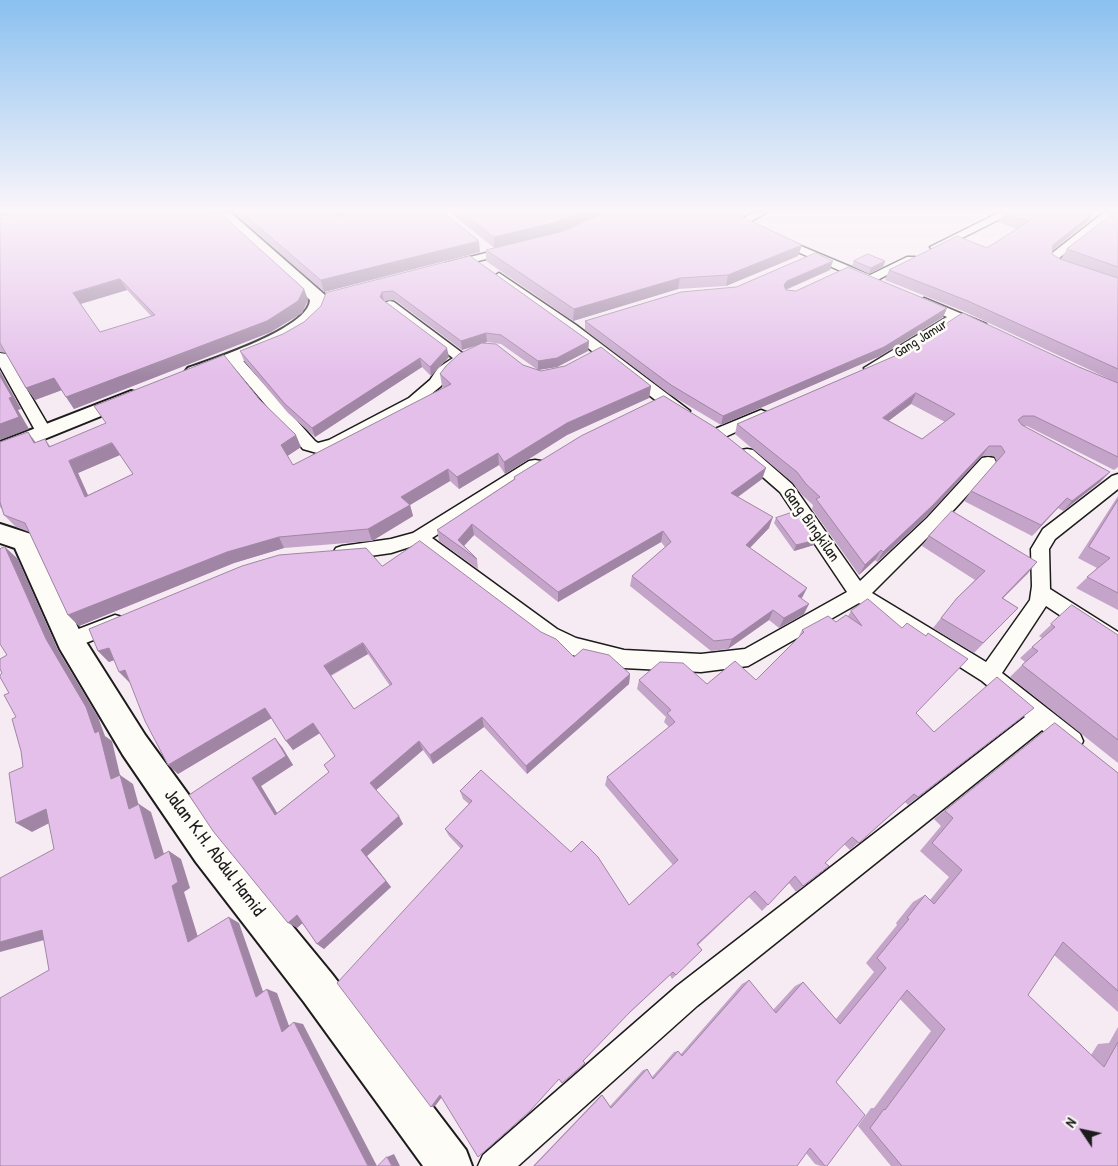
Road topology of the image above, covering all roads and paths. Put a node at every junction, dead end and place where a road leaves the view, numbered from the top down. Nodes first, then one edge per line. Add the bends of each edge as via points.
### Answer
1 (287, 267) edge
2 (485, 267) edge
3 (840, 267) edge
4 (895, 267) edge
5 (1068, 267) edge
6 (845, 270) junction
7 (829, 277) edge
8 (870, 280) junction
9 (1118, 285) edge
10 (887, 287) edge
11 (914, 298) edge
12 (390, 305) edge
13 (958, 316) junction
14 (589, 323) edge
15 (571, 328) junction
16 (994, 333) edge
17 (602, 351) junction
18 (475, 352) edge
19 (1, 357) edge
20 (232, 357) junction
21 (462, 358) junction
22 (587, 358) edge
23 (860, 373) edge
24 (178, 379) edge
25 (151, 389) edge
26 (663, 399) junction
27 (645, 407) edge
28 (772, 410) edge
29 (44, 432) junction
30 (720, 433) junction
31 (0, 450) edge
32 (550, 455) edge
33 (988, 462) dead end
34 (1099, 472) edge
35 (1117, 481) edge
36 (0, 533) edge
37 (418, 538) junction
38 (323, 554) edge
39 (1040, 592) junction
40 (859, 594) junction
41 (133, 615) edge
42 (70, 641) junction
43 (1118, 643) edge
44 (989, 675) junction
45 (1042, 717) junction
46 (1088, 754) edge
47 (450, 1166) edge
48 (494, 1166) edge

1 - 20 main road via 324,298 318,309 306,322 278,338
2 - 15 street, Gang Bingkilan
3 - 6 street
4 - 8 street
5 - 9 street
6 - 7 street
6 - 8 street
8 - 10 street
11 - 13 street
12 - 21 street
13 - 16 street
13 - 23 street, Gang Jamur via 886,361
14 - 15 street
15 - 17 street, Gang Bingkilan
17 - 22 street
17 - 26 street, Gang Bingkilan
18 - 21 street
19 - 29 street
20 - 21 street via 309,445 317,448 334,444 414,401 436,383 443,371
20 - 24 main road
25 - 29 main road
26 - 27 street
26 - 30 street, Gang Bingkilan
28 - 30 street
29 - 31 main road
30 - 40 street, Gang Bingkilan via 786,488
32 - 37 street
33 - 40 street via 933,522
34 - 35 street
35 - 39 street via 1044,541 1040,549
36 - 42 main road, Jalan K.H. Abdul Hamid via 26,542
37 - 38 street via 366,551
37 - 40 street via 550,635 572,646 624,659 701,663 748,657
39 - 43 street
39 - 44 street via 1039,602
40 - 44 street, Gang Bingkilan
41 - 42 street
42 - 47 main road, Jalan K.H. Abdul Hamid via 134,746 208,850 318,988
44 - 45 street, Gang Bingkilan
45 - 46 street, Gang Bingkilan
45 - 48 street via 687,996

